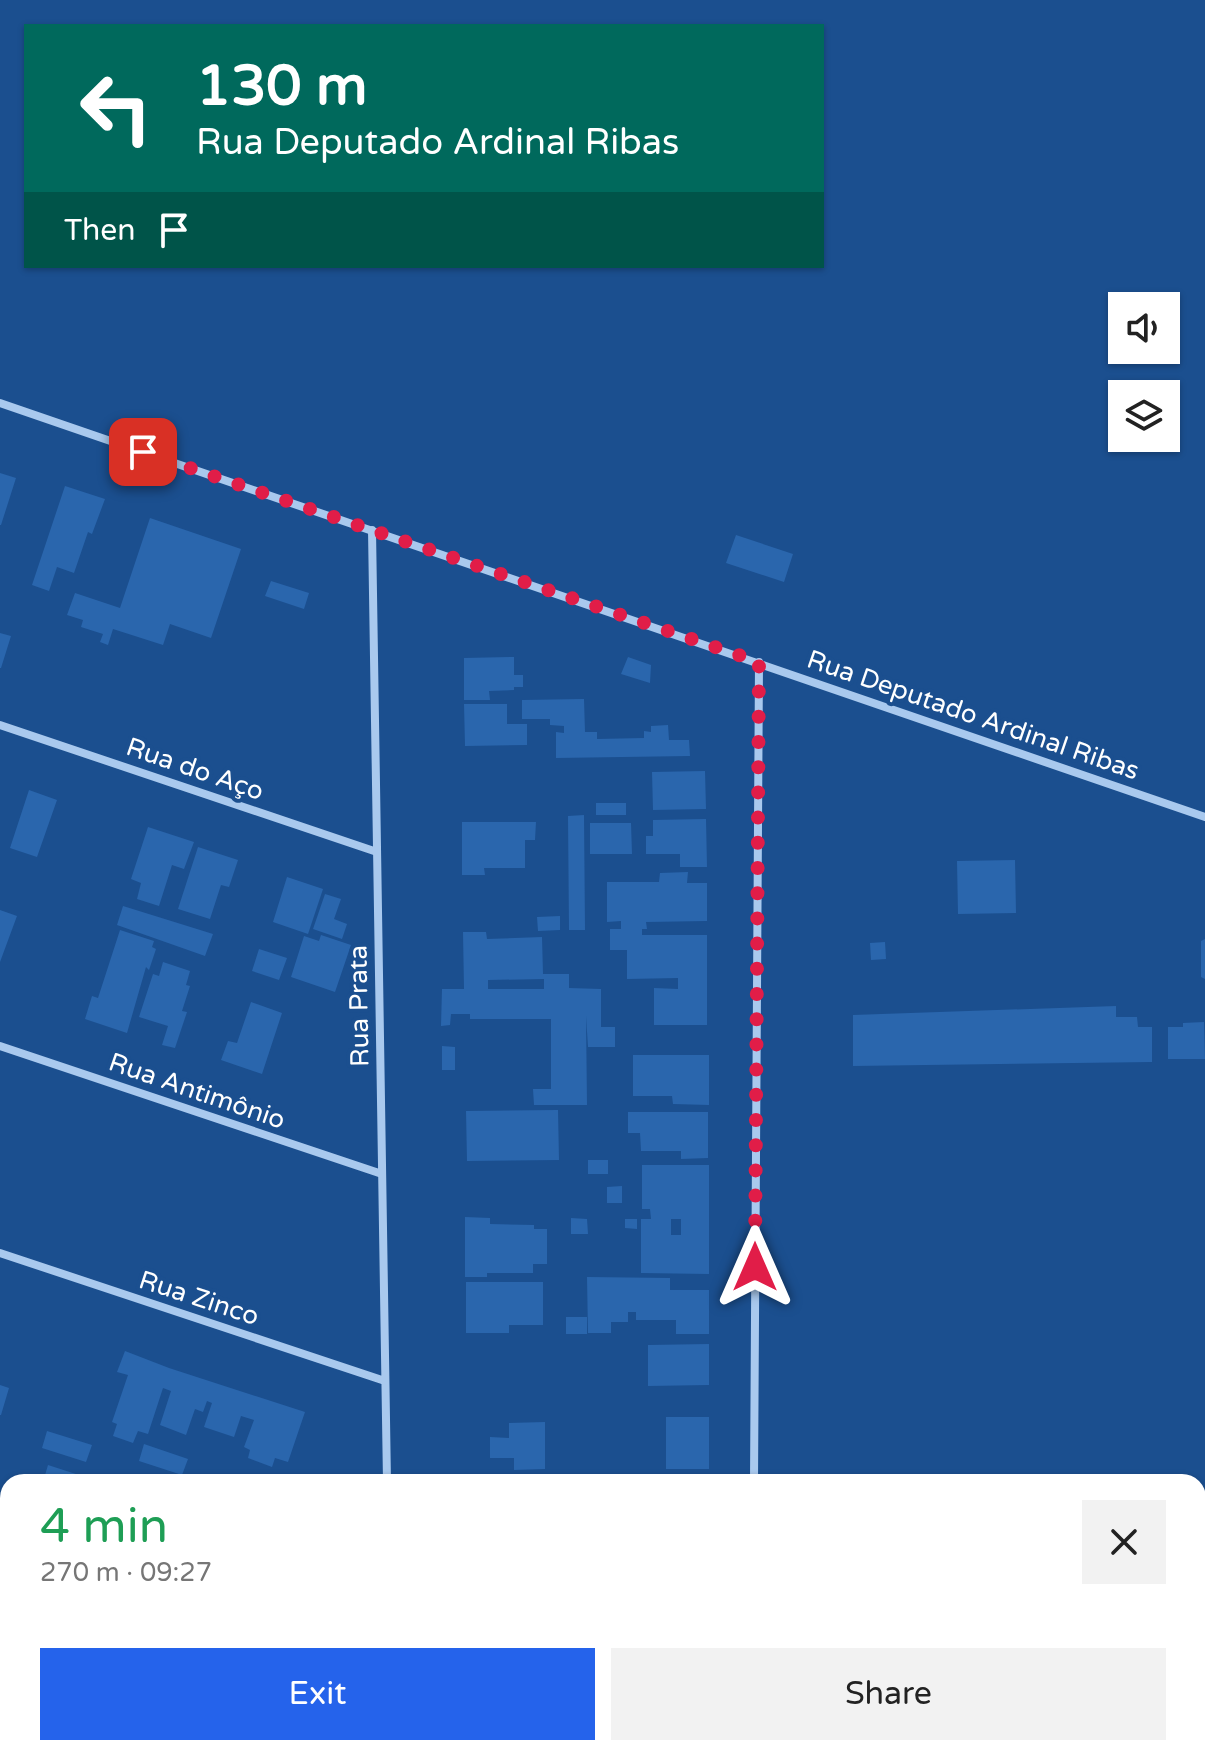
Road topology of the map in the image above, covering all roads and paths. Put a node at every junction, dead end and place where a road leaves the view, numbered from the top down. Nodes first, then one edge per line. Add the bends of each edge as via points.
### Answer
1 (0, 403) edge
2 (372, 530) junction
3 (759, 662) junction
4 (0, 725) edge
5 (1205, 817) edge
6 (377, 852) junction
7 (0, 1046) edge
8 (382, 1174) junction
9 (0, 1253) edge
10 (385, 1381) junction
11 (387, 1474) edge
12 (754, 1474) edge

1 - 2 street, Rua Deputado Ardinal Ribas
2 - 3 street, Rua Deputado Ardinal Ribas
2 - 6 street, Rua Prata
3 - 5 street, Rua Deputado Ardinal Ribas
3 - 12 street
4 - 6 street, Rua do Aço
6 - 8 street, Rua Prata
7 - 8 street, Rua Antimônio
8 - 10 street, Rua Prata
9 - 10 street, Rua Zinco
10 - 11 street, Rua Prata

